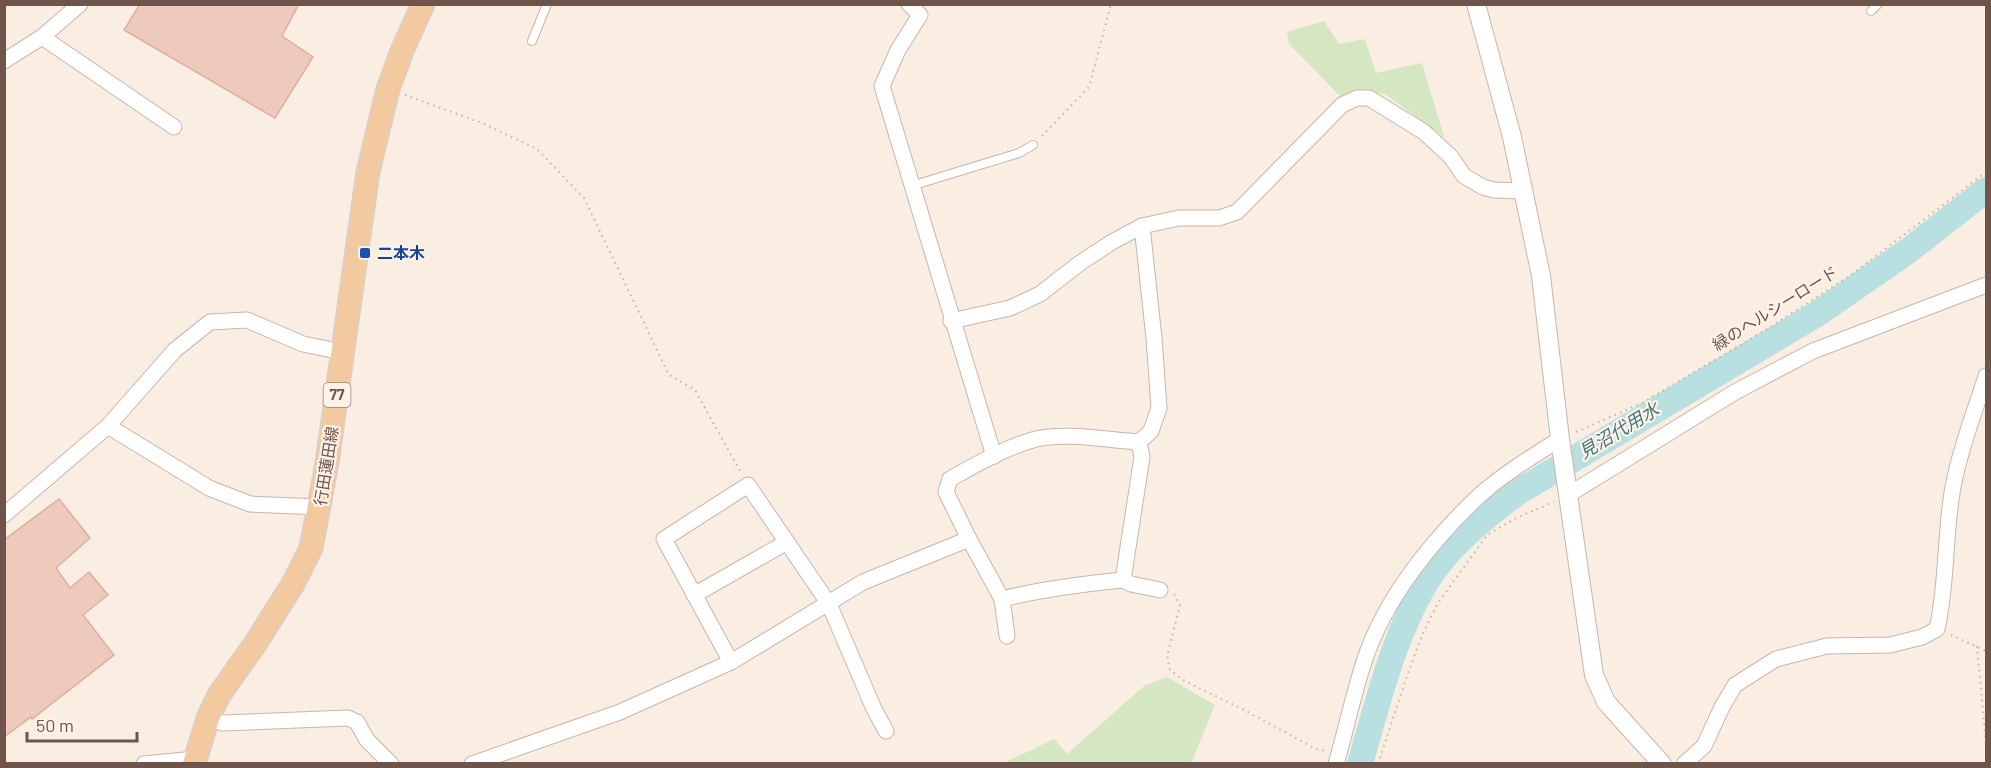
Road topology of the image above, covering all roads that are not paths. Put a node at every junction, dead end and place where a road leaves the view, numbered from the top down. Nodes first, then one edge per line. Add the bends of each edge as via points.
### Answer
1 (80, 4) edge
2 (423, 4) edge
3 (547, 4) edge
4 (909, 4) edge
5 (1476, 4) edge
6 (1878, 4) edge
7 (1871, 11) dead end
8 (42, 37) junction
9 (532, 41) dead end
10 (4, 61) edge
11 (174, 127) dead end
12 (1033, 145) road end
13 (911, 186) junction
14 (1523, 191) junction
15 (1142, 226) junction
16 (1986, 285) edge
17 (951, 321) junction
18 (342, 352) junction
19 (1986, 376) edge
20 (108, 426) junction
21 (1139, 442) junction
22 (1561, 442) junction
23 (994, 456) junction
24 (1567, 491) junction
25 (320, 507) junction
26 (4, 515) edge
27 (969, 538) junction
28 (787, 543) junction
29 (1123, 580) junction
30 (1160, 590) road end
31 (694, 595) junction
32 (1002, 599) junction
33 (829, 604) junction
34 (1007, 636) dead end
35 (731, 662) junction
36 (208, 718) junction
37 (886, 731) dead end
38 (1337, 758) edge
39 (195, 761) edge
40 (144, 764) edge
41 (391, 764) edge
42 (472, 764) edge
43 (1662, 764) edge
44 (1684, 764) edge

1 - 8 street
2 - 18 main road, 行田蓮田線 / 77 via 388,89 368,172
3 - 9 lane
4 - 13 street via 920,15 882,86
5 - 14 street
6 - 7 lane
8 - 10 street
8 - 11 street
12 - 13 lane via 1019,153
13 - 17 street
14 - 15 street via 1483,187 1464,176 1425,132 1369,98 1357,98 1342,105 1237,212 1219,218 1179,218
14 - 22 street via 1541,276
15 - 17 street via 1088,257 1040,294 1010,308
15 - 21 street via 1159,408 1152,430
16 - 24 street via 1813,351
17 - 23 street
18 - 20 street via 303,344 247,320 210,322 176,350
18 - 25 main road, 行田蓮田線 / 77
19 - 44 street via 1954,483 1937,629 1890,645 1827,646 1776,659 1735,685 1704,746
20 - 25 street via 210,488 250,504
20 - 26 street
21 - 23 street via 1058,436 1035,439
21 - 29 street via 1142,457
22 - 24 street
22 - 38 street via 1521,464 1482,494 1426,554 1388,607 1364,660
23 - 27 street via 950,478 946,492
24 - 43 street via 1594,675 1606,702
25 - 36 main road, 行田蓮田線 / 77 via 311,548 293,584 219,695
27 - 32 street
27 - 33 street via 863,582
28 - 31 street
28 - 31 street via 748,485 664,539
28 - 33 street
29 - 30 street
29 - 32 street via 1069,585
31 - 35 street
32 - 34 street
33 - 35 street
33 - 37 street
35 - 42 street via 620,712
36 - 39 main road, 行田蓮田線 / 77
36 - 41 street via 222,723 348,718 357,722 367,740
39 - 40 street

